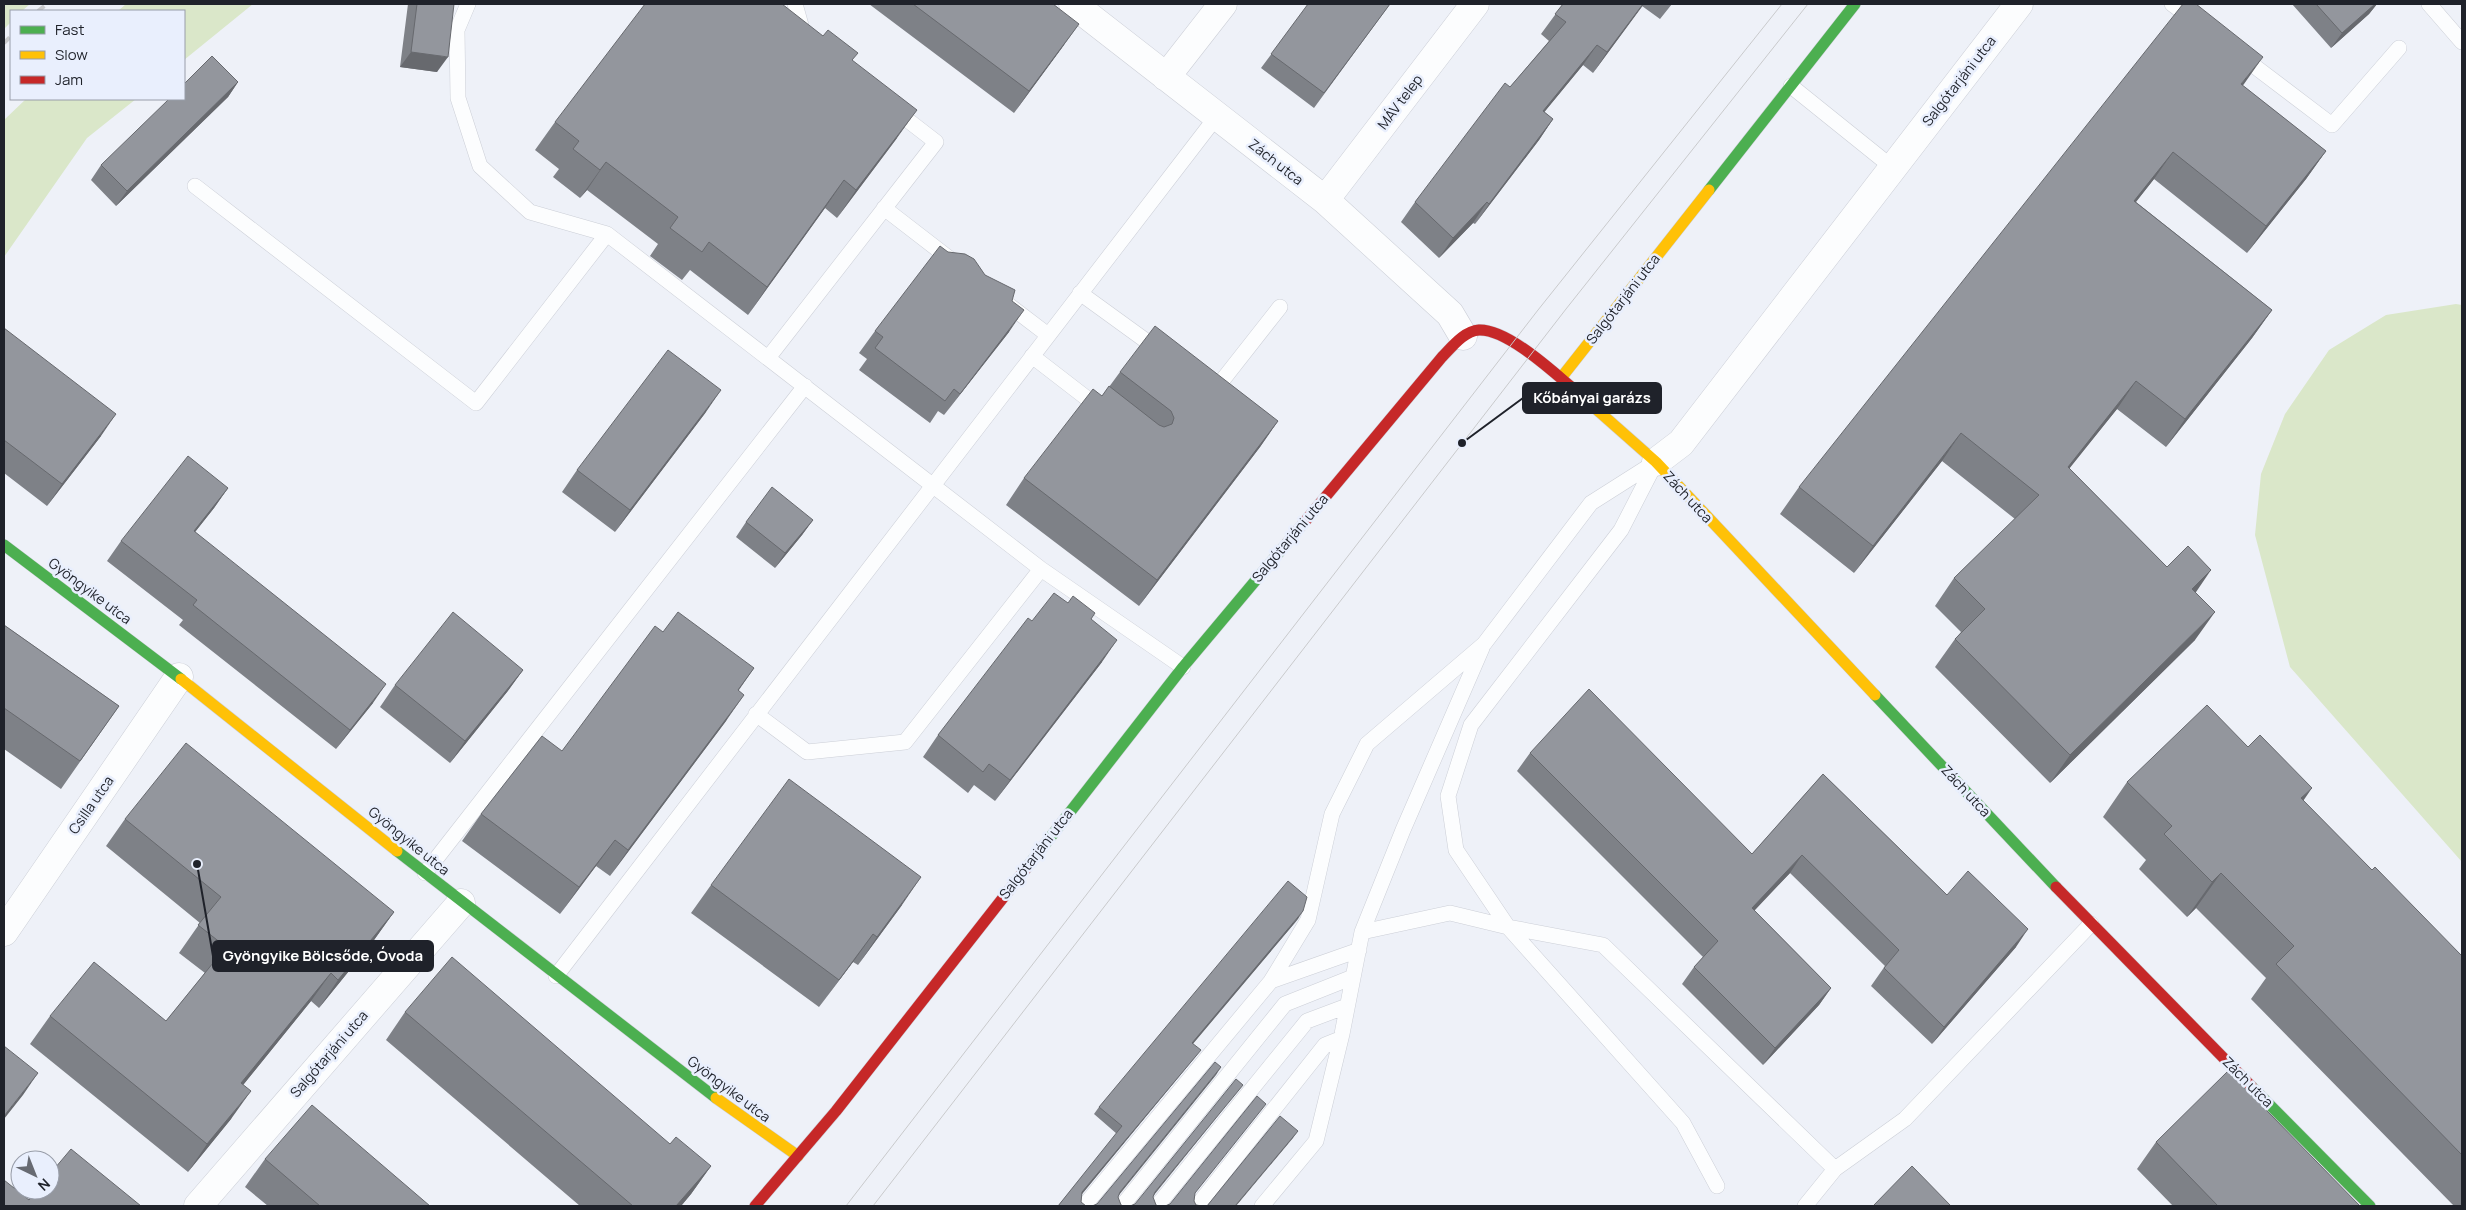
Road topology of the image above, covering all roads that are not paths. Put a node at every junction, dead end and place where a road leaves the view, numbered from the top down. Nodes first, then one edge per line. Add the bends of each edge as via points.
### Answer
1 (468, 4) edge
2 (795, 4) edge
3 (1072, 4) edge
4 (1223, 4) edge
5 (1475, 4) edge
6 (1855, 4) edge
7 (2019, 4) edge
8 (2172, 4) edge
9 (2429, 4) edge
10 (2210, 33) edge
11 (2462, 42) edge
12 (813, 47) edge
13 (2399, 48) dead end
14 (2233, 50) edge
15 (1166, 77) junction
16 (1791, 86) junction
17 (882, 100) edge
18 (1217, 116) junction
19 (1893, 168) junction
20 (195, 186) dead end
21 (1325, 200) junction
22 (884, 208) junction
23 (607, 234) junction
24 (962, 269) edge
25 (994, 293) edge
26 (1080, 293) junction
27 (1280, 307) dead end
28 (1048, 335) junction
29 (1463, 336) junction
30 (1032, 356) junction
31 (768, 358) junction
32 (1174, 362) edge
33 (1561, 378) junction
34 (1198, 380) edge
35 (805, 386) junction
36 (1115, 420) edge
37 (1656, 462) junction
38 (932, 485) junction
39 (4, 545) edge
40 (1041, 569) junction
41 (1484, 644) junction
42 (1183, 667) junction
43 (179, 677) junction
44 (756, 714) junction
45 (425, 873) junction
46 (461, 902) junction
47 (2091, 924) junction
48 (1508, 927) junction
49 (4, 932) edge
50 (1362, 932) junction
51 (1359, 950) junction
52 (556, 976) junction
53 (1353, 977) junction
54 (1271, 981) junction
55 (1347, 1006) junction
56 (1340, 1039) junction
57 (798, 1156) junction
58 (1835, 1169) junction
59 (1716, 1186) dead end
60 (198, 1206) edge
61 (755, 1206) edge
62 (1084, 1206) edge
63 (1122, 1206) edge
64 (1157, 1206) edge
65 (1197, 1206) edge
66 (1262, 1206) edge
67 (1805, 1206) edge
68 (2370, 1206) edge

1 - 23 lane via 457,30 458,98 480,166 530,212
2 - 12 lane via 806,41
3 - 15 street, Zách utca
4 - 15 street
5 - 21 street, MÁV telep
6 - 16 street, Salgótarjáni utca
7 - 19 street, Salgótarjáni utca
8 - 10 lane
9 - 11 lane
13 - 14 lane via 2332,125
15 - 18 street, Zách utca
16 - 19 lane
16 - 33 street, Salgótarjáni utca
17 - 22 lane via 936,142
18 - 21 street, Zách utca
18 - 26 lane
19 - 37 street, Salgótarjáni utca via 1681,443
20 - 23 lane via 476,403
21 - 29 street, Zách utca via 1450,314
22 - 24 lane
22 - 31 lane
23 - 31 lane
25 - 28 lane
26 - 28 lane
26 - 32 lane
27 - 34 lane via 1214,391
28 - 30 lane
29 - 33 street via 1478,330 1504,336
29 - 42 street, Salgótarjáni utca via 1442,356
30 - 36 lane
30 - 38 lane
31 - 35 lane
33 - 37 street, Zách utca
35 - 38 lane
35 - 45 lane
37 - 41 lane via 1591,503
37 - 47 street, Zách utca
37 - 48 lane via 1621,530 1471,725 1462,752 1448,796 1456,850
38 - 40 lane
38 - 44 lane
39 - 43 street, Gyöngyike utca
40 - 42 lane
40 - 44 lane via 905,742 807,752
41 - 50 lane
41 - 54 lane via 1367,744 1332,814 1308,920
42 - 57 street, Salgótarjáni utca
43 - 45 street, Gyöngyike utca
43 - 49 street, Csilla utca
44 - 52 lane
45 - 46 street, Gyöngyike utca
46 - 52 street, Gyöngyike utca
46 - 60 street, Salgótarjáni utca
47 - 58 lane via 1904,1119
47 - 68 street, Zách utca
48 - 50 lane via 1450,913
48 - 58 lane via 1603,945
48 - 59 lane via 1682,1123
50 - 51 lane
51 - 53 lane
51 - 54 lane
52 - 57 street, Gyöngyike utca via 748,1123
53 - 55 lane
53 - 63 lane via 1285,1004
54 - 62 lane
55 - 56 lane
55 - 64 lane via 1307,1021
56 - 65 lane via 1325,1045
56 - 66 lane via 1316,1141
57 - 61 street, Salgótarjáni utca
58 - 67 lane

